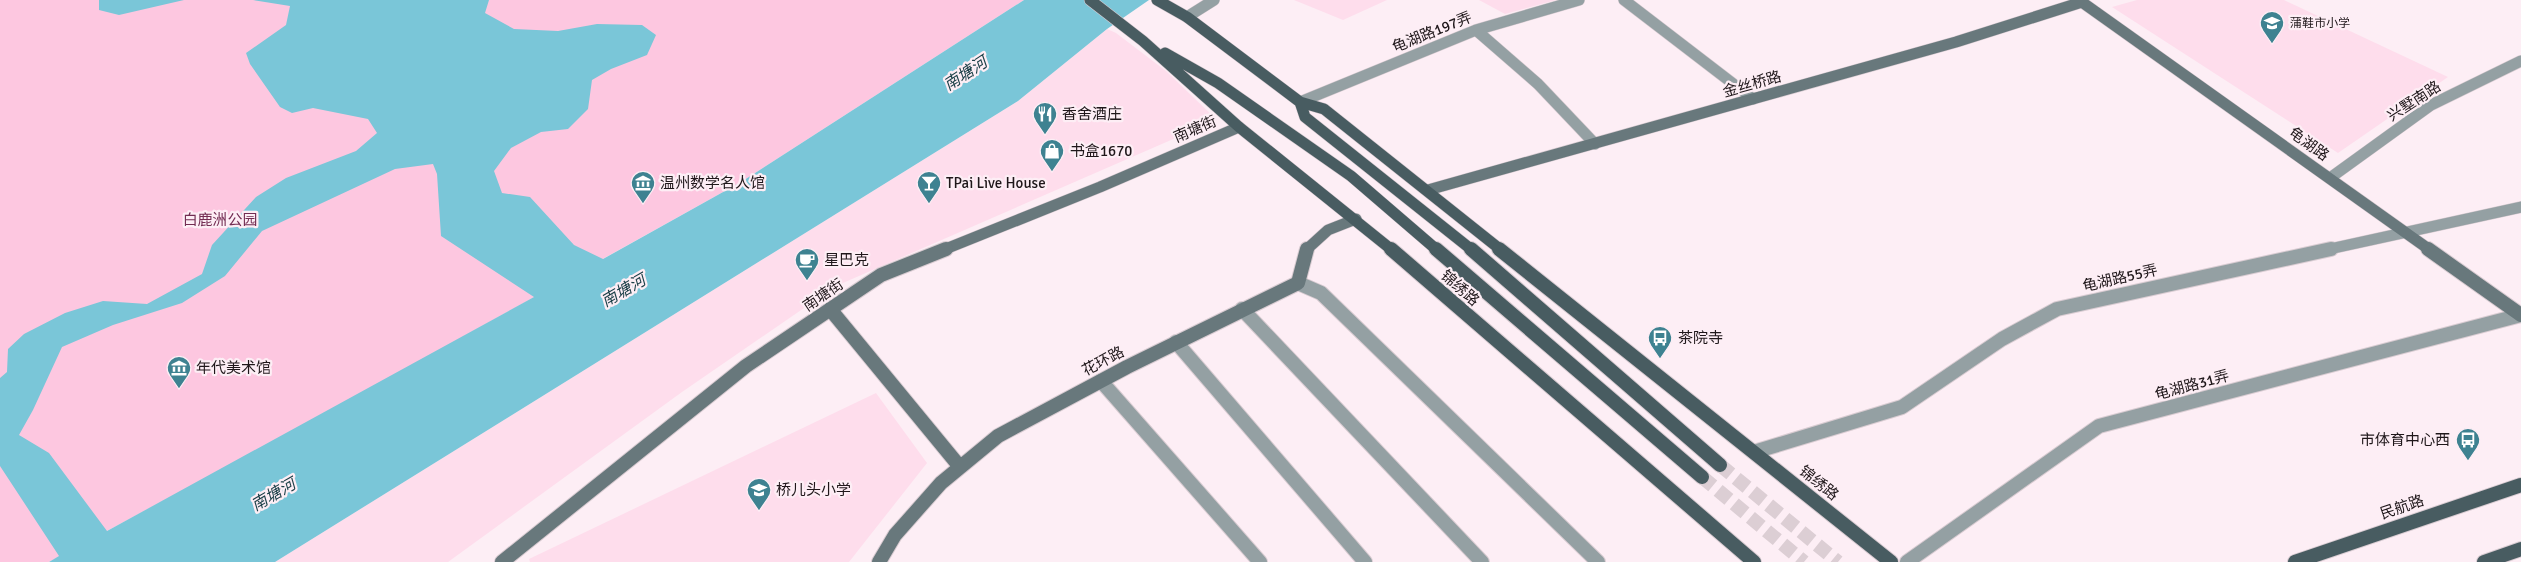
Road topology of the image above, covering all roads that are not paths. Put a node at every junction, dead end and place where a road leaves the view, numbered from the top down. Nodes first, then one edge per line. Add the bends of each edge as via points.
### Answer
1 (1090, 0) edge
2 (1214, 0) edge
3 (1579, 0) edge
4 (1624, 0) edge
5 (1159, 1) edge
6 (2080, 1) edge
7 (1187, 17) junction
8 (1476, 30) junction
9 (1143, 41) junction
10 (2521, 61) edge
11 (1754, 99) junction
12 (1300, 102) junction
13 (1239, 127) junction
14 (1595, 144) junction
15 (2330, 178) junction
16 (1428, 190) junction
17 (2521, 207) edge
18 (1356, 219) junction
19 (2405, 232) junction
20 (1298, 283) junction
21 (1242, 309) junction
22 (830, 310) junction
23 (2521, 315) edge
24 (1176, 342) junction
25 (1101, 381) junction
26 (1754, 452) junction
27 (1720, 464) tunnel mouth
28 (960, 467) junction
29 (1702, 476) tunnel mouth
30 (2521, 486) edge
31 (2521, 548) edge
32 (502, 562) edge
33 (879, 562) edge
34 (1260, 562) edge
35 (1365, 562) edge
36 (1482, 562) edge
37 (1598, 562) edge
38 (1754, 562) edge
39 (1891, 562) edge
40 (1907, 562) edge
41 (2295, 562) edge
42 (2484, 562) edge

1 - 9 main road, 锦绣路
2 - 7 street
3 - 8 street, 龟湖路197弄
4 - 11 street
5 - 7 main road, 锦绣路
6 - 11 street, 金丝桥路 via 1956,42
6 - 15 street, 龟湖路
7 - 12 main road, 锦绣路
8 - 12 street, 龟湖路197弄
8 - 14 street via 1555,99
9 - 13 main road, 锦绣路
9 - 29 main road, 锦绣路 via 1218,83 1351,176
10 - 15 street, 兴墅南路 via 2431,105
11 - 14 street, 金丝桥路
12 - 16 main road, 锦绣路 via 1324,109
12 - 27 main road, 锦绣路 via 1305,117 1496,269
13 - 18 main road, 锦绣路
13 - 22 street, 南塘街 via 882,275
14 - 16 street, 金丝桥路
15 - 19 street, 龟湖路
16 - 26 main road, 锦绣路
17 - 19 street, 龟湖路55弄
18 - 20 street via 1328,230 1307,247
18 - 38 main road, 锦绣路
19 - 23 street, 龟湖路
19 - 26 street, 龟湖路55弄 via 2057,309 2002,339 1902,407
20 - 21 street, 花环路
20 - 37 street via 1321,293
21 - 24 street, 花环路
21 - 36 street
22 - 28 street
22 - 32 street, 南塘街 via 746,366
23 - 40 street, 龟湖路31弄 via 2099,426
24 - 25 street, 花环路
24 - 35 street
25 - 28 street, 花环路 via 998,436
25 - 34 street
26 - 39 main road, 锦绣路
28 - 33 street, 花环路 via 941,483 895,535
30 - 41 main road, 民航路
31 - 42 main road

